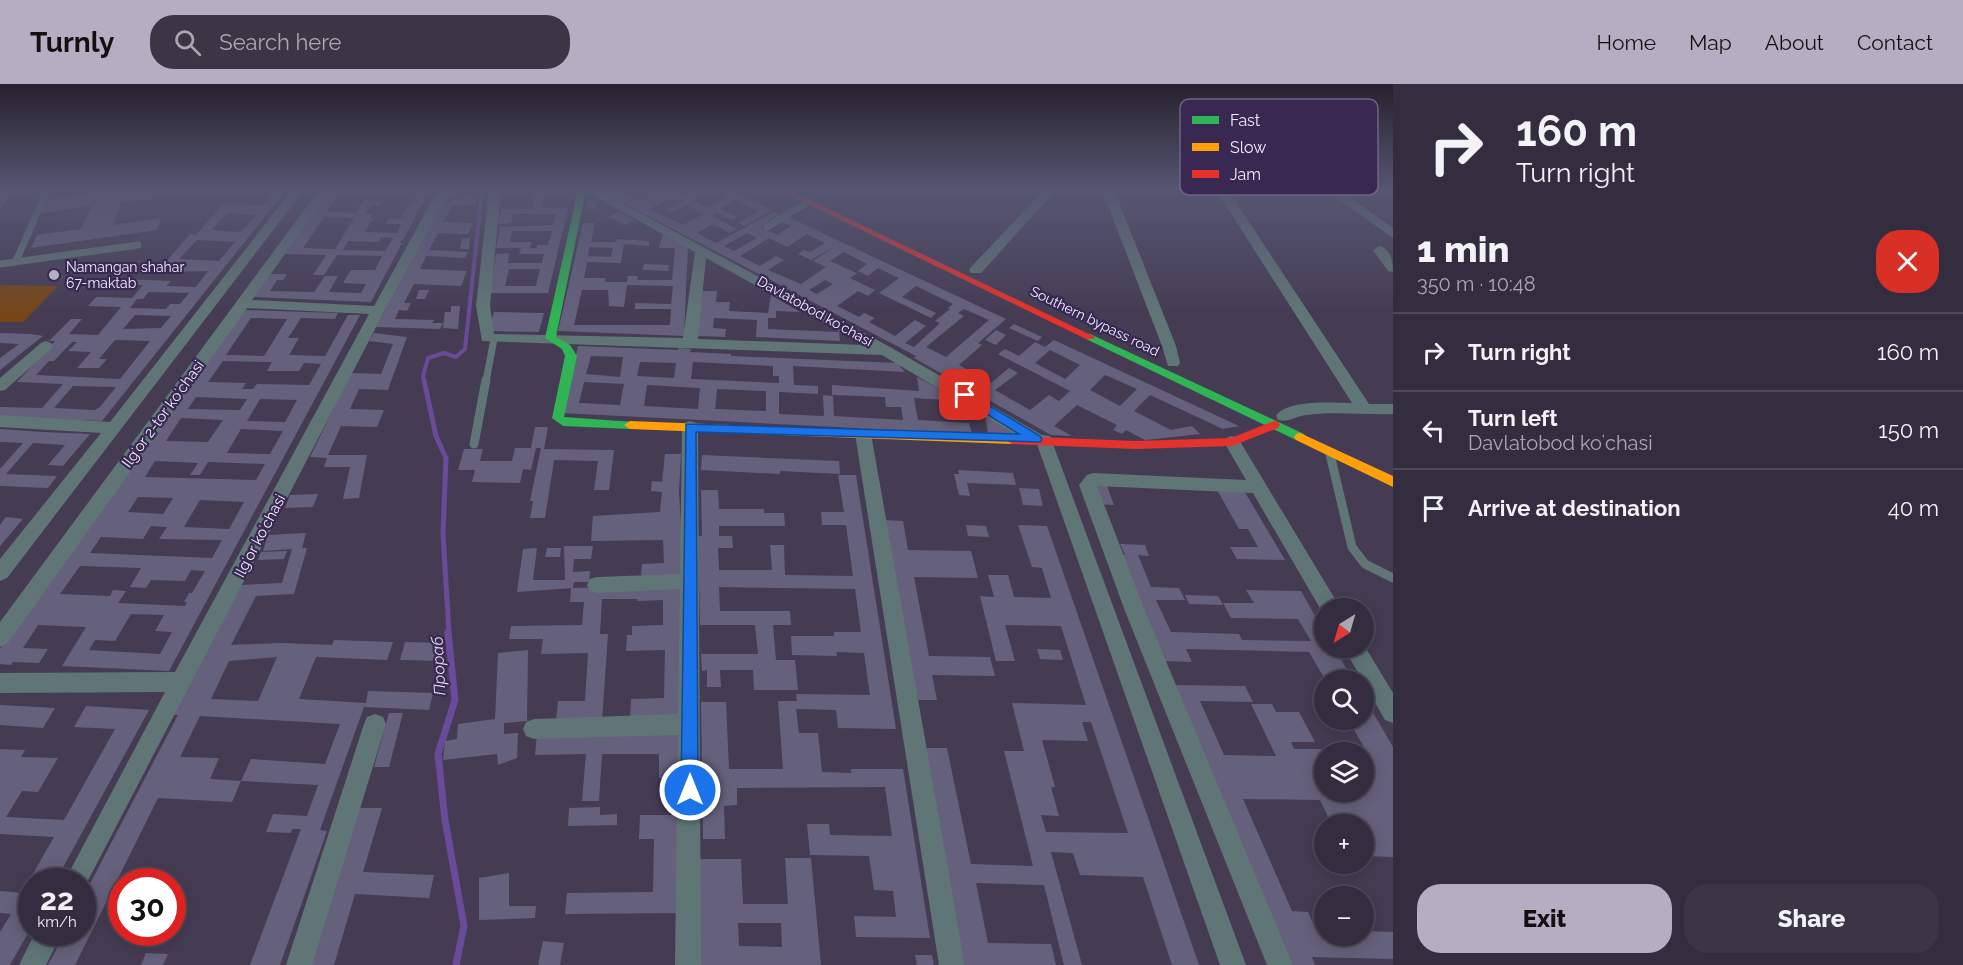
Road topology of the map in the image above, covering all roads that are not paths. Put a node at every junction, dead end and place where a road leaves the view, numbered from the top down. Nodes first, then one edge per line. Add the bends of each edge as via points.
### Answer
1 (29, 231) edge
2 (266, 231) edge
3 (295, 231) edge
4 (421, 231) edge
5 (491, 231) edge
6 (573, 231) edge
7 (668, 231) edge
8 (881, 231) edge
9 (887, 231) edge
10 (1012, 231) edge
11 (1124, 231) edge
12 (1249, 231) edge
13 (138, 245) dead end
14 (702, 249) junction
15 (1379, 250) dead end
16 (16, 261) junction
17 (0, 264) edge
18 (1393, 268) edge
19 (976, 270) junction
20 (243, 304) junction
21 (378, 310) junction
22 (550, 338) junction
23 (494, 339) junction
24 (690, 343) junction
25 (46, 346) dead end
26 (885, 350) junction
27 (1173, 363) junction
28 (0, 386) edge
29 (1362, 407) junction
30 (1393, 409) edge
31 (0, 421) edge
32 (1279, 421) junction
33 (690, 427) junction
34 (114, 428) junction
35 (863, 434) junction
36 (1040, 440) junction
37 (1232, 442) junction
38 (474, 444) dead end
39 (1329, 451) junction
40 (1393, 468) edge
41 (1393, 482) edge
42 (1258, 487) junction
43 (3, 565) edge
44 (1393, 578) edge
45 (689, 581) junction
46 (597, 585) dead end
47 (1324, 598) edge
48 (1106, 608) junction
49 (1135, 611) junction
50 (0, 638) edge
51 (1360, 658) edge
52 (182, 682) junction
53 (0, 683) edge
54 (1393, 714) edge
55 (375, 724) dead end
56 (690, 724) junction
57 (534, 729) dead end
58 (83, 868) edge
59 (42, 946) edge
60 (32, 965) edge
61 (298, 965) edge
62 (688, 965) edge
63 (952, 965) edge
64 (1233, 965) edge
65 (1280, 965) edge

1 - 16 lane
2 - 34 street
3 - 20 street, Ilgʻor 2-tor koʻchasi
4 - 21 street, Ilgʻor koʻchasi
5 - 23 street via 483,306 486,337
6 - 22 main road
7 - 14 street, Davlatobod koʻchasi
8 - 32 main road, Southern bypass road
9 - 19 main road, Southern bypass road
10 - 19 street
11 - 27 street
12 - 29 street
13 - 16 lane
14 - 24 street
14 - 26 street, Davlatobod koʻchasi
15 - 18 street
16 - 17 lane
19 - 27 main road, Southern bypass road
20 - 21 street
20 - 50 street, Ilgʻor 2-tor koʻchasi
21 - 52 street, Ilgʻor koʻchasi
22 - 23 street
22 - 24 street
22 - 33 main road via 566,347 572,356 558,418 563,422
23 - 38 lane
24 - 26 street
25 - 28 street
26 - 36 street, Davlatobod koʻchasi
27 - 32 main road, Southern bypass road
29 - 30 street
29 - 32 street via 1295,411
31 - 34 street
32 - 37 main road
32 - 39 main road, Southern bypass road
32 - 40 main road, Southern bypass road
33 - 35 main road
33 - 45 street
34 - 43 street
35 - 36 main road
35 - 63 street
36 - 37 main road via 1136,445
36 - 48 street
37 - 42 street
39 - 41 main road, Southern bypass road
39 - 44 lane via 1352,549 1367,566
42 - 47 street
42 - 49 street via 1093,479 1088,485
45 - 46 street
45 - 56 street
48 - 49 street
48 - 64 street
49 - 65 street
51 - 54 street
52 - 53 street
52 - 58 street, Ilgʻor koʻchasi
55 - 61 street
56 - 57 street
56 - 62 street
59 - 60 street

